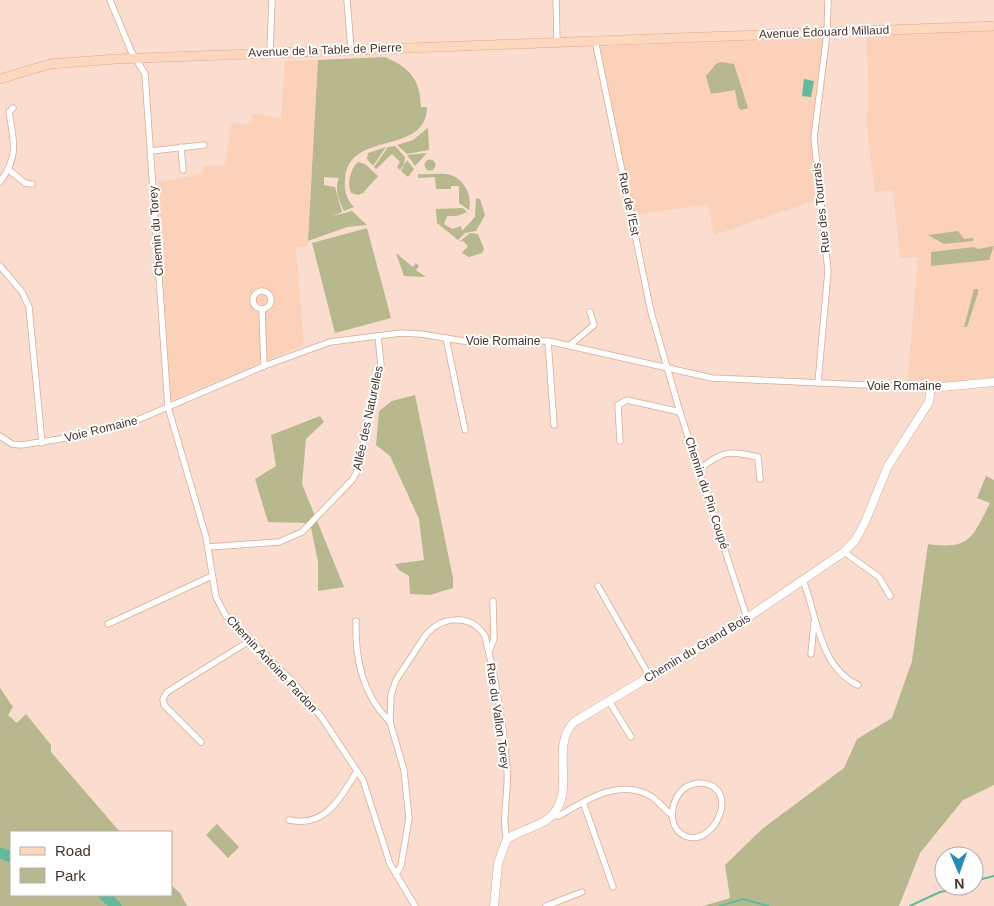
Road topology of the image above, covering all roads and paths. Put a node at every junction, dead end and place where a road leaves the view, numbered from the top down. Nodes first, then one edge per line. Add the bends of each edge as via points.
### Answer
1 (110, 0) edge
2 (272, 0) edge
3 (347, 0) edge
4 (556, 0) edge
5 (828, 0) edge
6 (994, 26) edge
7 (827, 33) junction
8 (653, 38) joint
9 (595, 40) junction
10 (557, 41) junction
11 (351, 49) junction
12 (270, 52) junction
13 (136, 58) junction
14 (0, 79) edge
15 (14, 108) dead end
16 (204, 144) dead end
17 (181, 147) junction
18 (151, 151) junction
19 (9, 170) junction
20 (184, 170) dead end
21 (0, 182) edge
22 (32, 184) dead end
23 (0, 266) edge
24 (262, 310) dead end
25 (590, 312) dead end
26 (378, 336) junction
27 (446, 338) junction
28 (548, 341) junction
29 (570, 345) junction
30 (264, 366) junction
31 (669, 367) junction
32 (994, 382) edge
33 (818, 383) junction
34 (931, 388) junction
35 (168, 407) junction
36 (680, 412) junction
37 (554, 425) dead end
38 (465, 430) dead end
39 (0, 436) edge
40 (620, 441) dead end
41 (42, 443) junction
42 (699, 469) junction
43 (760, 479) dead end
44 (208, 547) junction
45 (844, 552) junction
46 (212, 576) junction
47 (803, 580) junction
48 (598, 586) dead end
49 (890, 596) dead end
50 (493, 601) dead end
51 (747, 618) junction
52 (814, 619) junction
53 (356, 621) dead end
54 (108, 624) dead end
55 (251, 640) junction
56 (489, 652) junction
57 (811, 654) dead end
58 (650, 677) junction
59 (858, 685) dead end
60 (609, 701) junction
61 (390, 722) junction
62 (631, 737) dead end
63 (200, 742) dead end
64 (357, 771) junction
65 (583, 802) junction
66 (553, 815) junction
67 (672, 815) junction
68 (289, 820) dead end
69 (507, 840) junction
70 (396, 874) junction
71 (613, 887) dead end
72 (582, 892) dead end
73 (415, 906) edge
74 (494, 906) edge
75 (546, 906) edge

1 - 13 street, Chemin du Torey
2 - 12 street
3 - 11 street
4 - 10 street
5 - 7 street, Rue des Tourrais
6 - 7 main road, Avenue Édouard Millaud
7 - 8 main road, Avenue Édouard Millaud
7 - 33 street, Rue des Tourrais via 814,138 828,271
8 - 9 main road, Avenue de la Table de Pierre
9 - 10 main road, Avenue de la Table de Pierre
9 - 31 street, Rue de l'Est via 651,312
10 - 11 main road, Avenue de la Table de Pierre
11 - 12 main road, Avenue de la Table de Pierre
12 - 13 main road, Avenue de la Table de Pierre
13 - 14 main road, Avenue de la Table de Pierre via 50,64
13 - 18 street, Chemin du Torey via 144,74
15 - 19 street via 9,112 14,158
16 - 17 street
17 - 18 street
17 - 20 street
18 - 35 street, Chemin du Torey
19 - 21 street
19 - 22 street
23 - 41 street via 22,292 29,307
24 - 30 street
25 - 29 street via 594,325
26 - 27 street, Voie Romaine via 414,333
26 - 30 street, Voie Romaine via 330,342
26 - 44 street, Allée des Naturelles via 381,365 359,468 353,479 302,532 278,542
27 - 28 street, Voie Romaine
27 - 38 street
28 - 29 street, Voie Romaine
28 - 37 street
29 - 31 street, Voie Romaine
30 - 35 street, Voie Romaine
31 - 33 street, Voie Romaine via 712,378
31 - 36 street, Chemin du Pin Coupé
32 - 34 street, Voie Romaine
33 - 34 street, Voie Romaine
34 - 45 street, Chemin du Grand Bois via 929,402 888,466 865,522
35 - 41 street, Voie Romaine via 108,430
35 - 44 street, Chemin Antoine Pardon
36 - 40 street via 622,401 618,405
36 - 42 street, Chemin du Pin Coupé
39 - 41 street, Voie Romaine via 12,444
42 - 43 street via 732,451 758,457
42 - 51 street, Chemin du Pin Coupé
44 - 46 street, Chemin Antoine Pardon
45 - 47 street, Chemin du Grand Bois
45 - 49 street via 879,577
46 - 54 street
46 - 55 street, Chemin Antoine Pardon via 216,597 226,616
47 - 51 street, Chemin du Grand Bois
47 - 52 street via 812,602
48 - 58 street
50 - 56 street, Rue du Vallon Torey via 494,639
51 - 58 street, Chemin du Grand Bois
52 - 57 street
52 - 59 street via 838,673
53 - 61 street, Rue du Vallon Torey via 357,650 364,683 374,703
55 - 63 street via 166,692 164,705
55 - 64 street, Chemin Antoine Pardon via 322,718
56 - 61 street, Rue du Vallon Torey via 485,636 473,624 451,620 436,625 425,636 393,686
56 - 69 street, Rue du Vallon Torey via 505,748 507,796 504,828
58 - 60 street, Chemin du Grand Bois
60 - 62 street
60 - 66 street, Chemin du Grand Bois via 566,730 562,795
61 - 70 street, Rue du Vallon Torey via 404,770 409,818 402,866
64 - 68 street via 340,798 322,817 299,822
64 - 70 street, Chemin Antoine Pardon
65 - 66 street via 559,816
65 - 67 street via 616,789 630,789 653,798
65 - 71 street
66 - 69 street
67 - 67 street via 680,834 690,838 700,836 713,828 719,818 721,796 709,783 686,787 673,804
69 - 74 street via 498,863
70 - 73 street, Chemin Antoine Pardon
72 - 75 street

